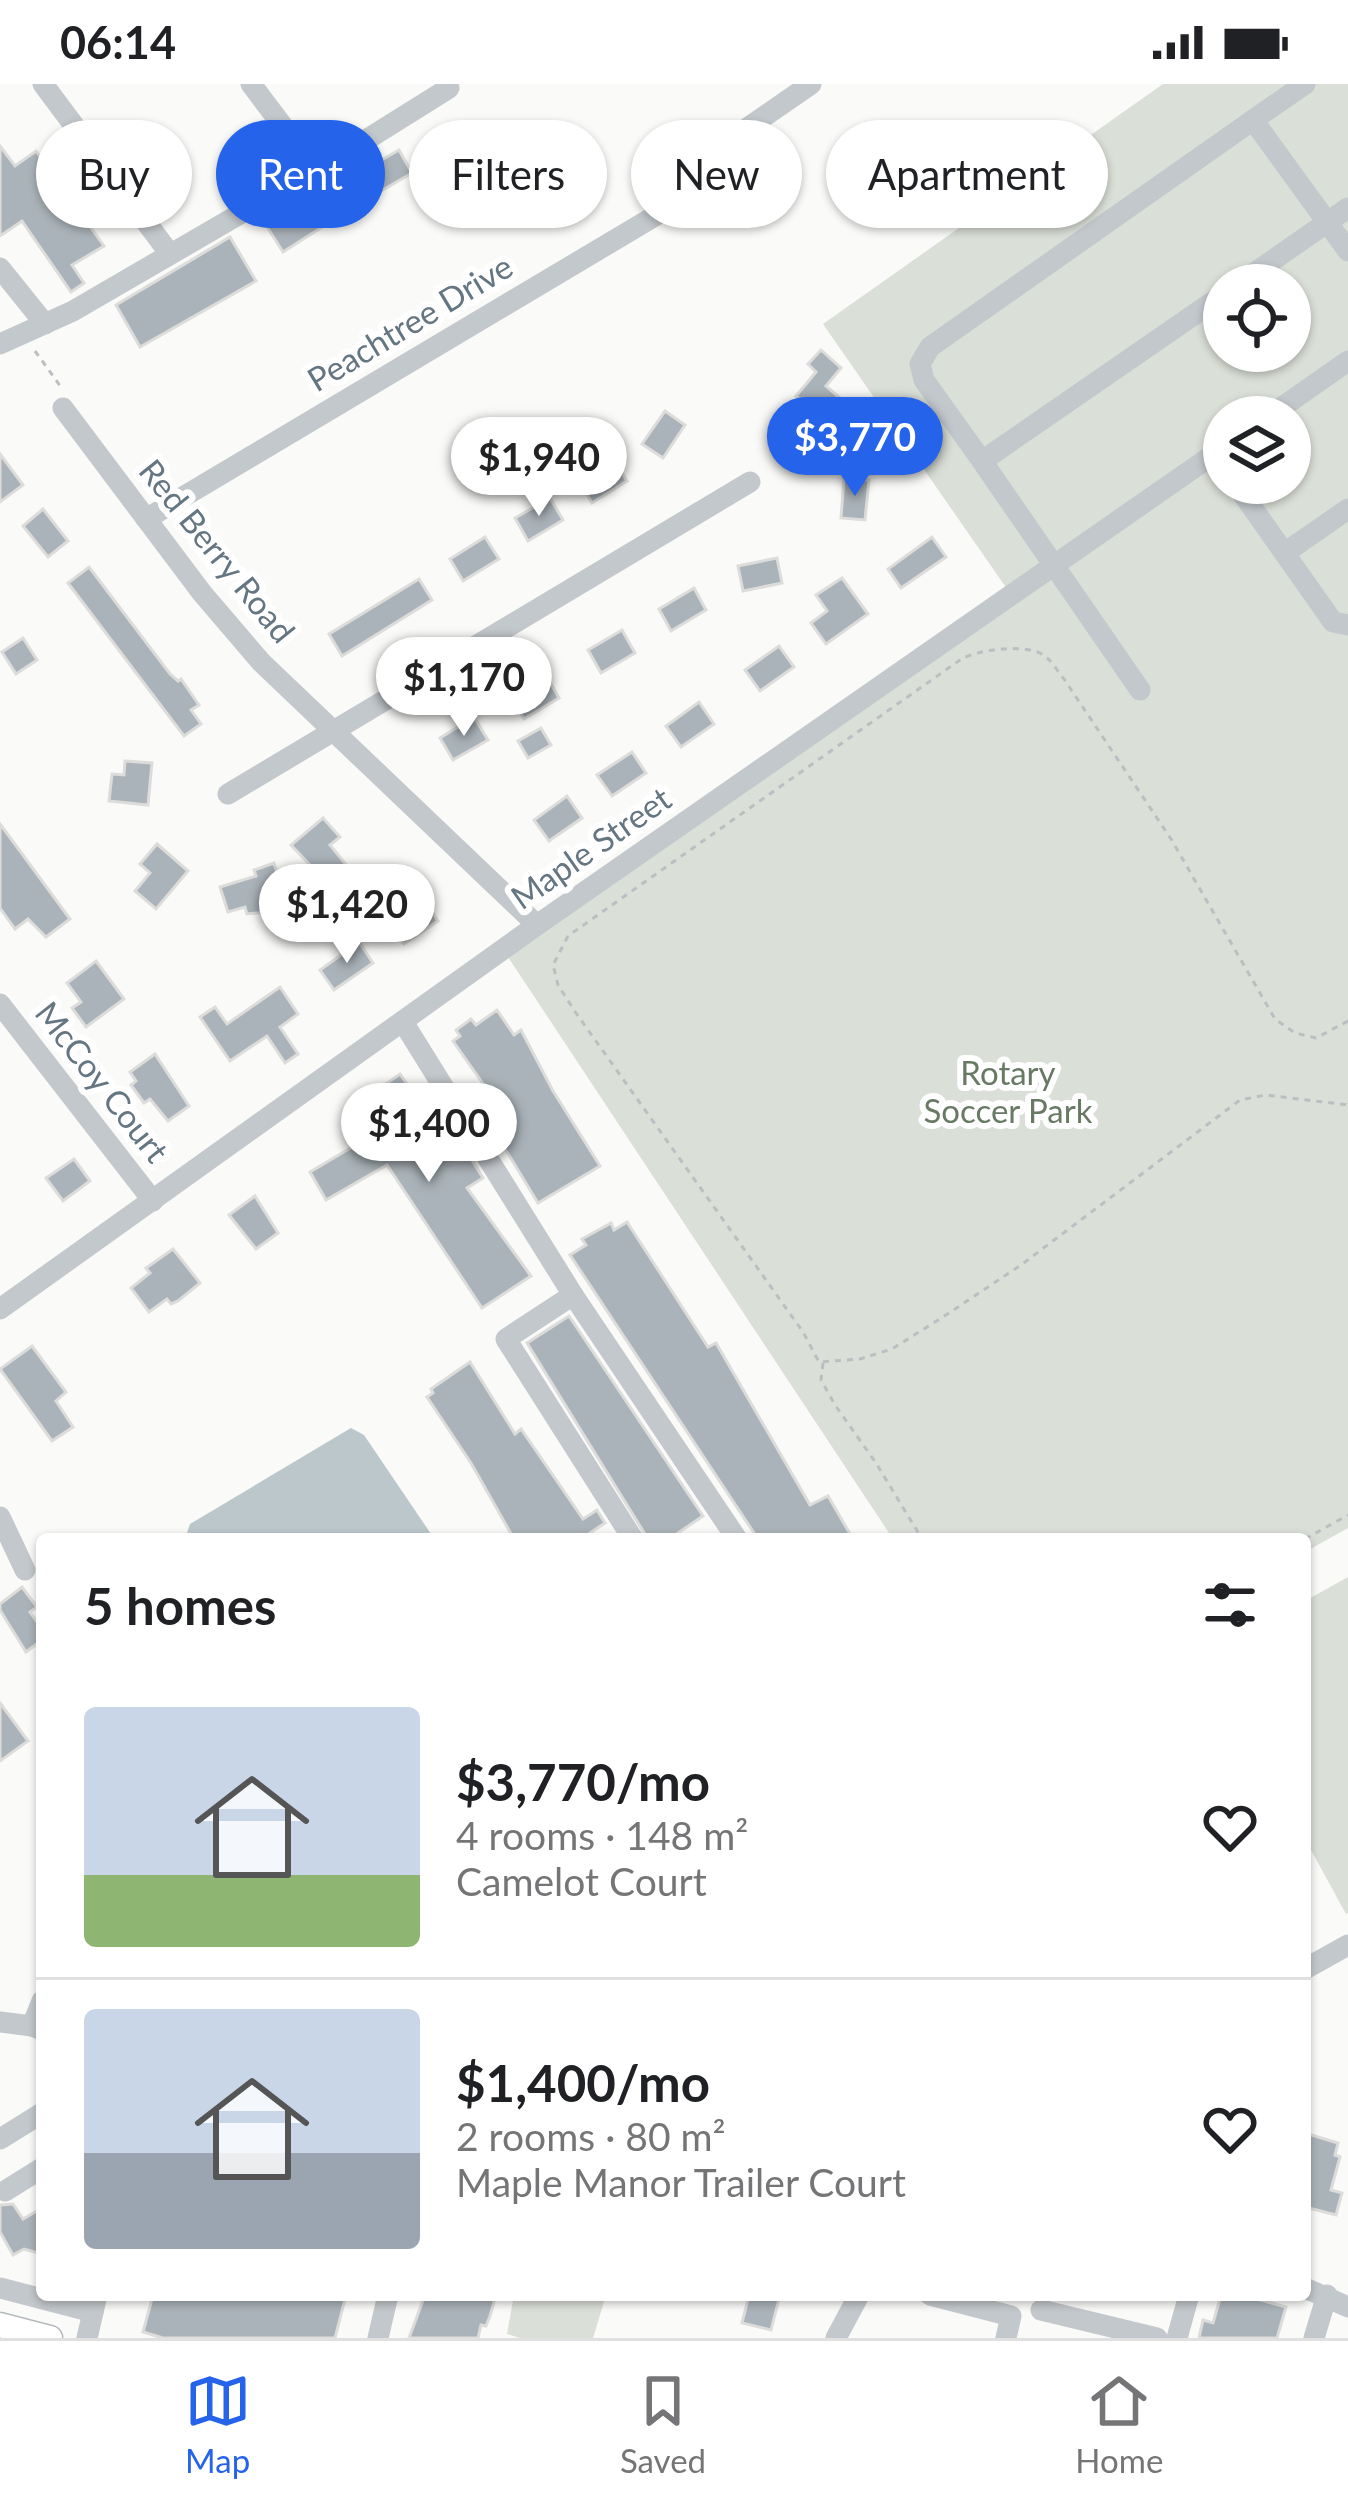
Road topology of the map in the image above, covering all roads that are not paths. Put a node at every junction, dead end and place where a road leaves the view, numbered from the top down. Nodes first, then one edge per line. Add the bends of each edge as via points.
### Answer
1 (43, 84) edge
2 (251, 84) edge
3 (811, 84) edge
4 (1306, 84) edge
5 (449, 88) dead end
6 (784, 91) edge
7 (278, 120) edge
8 (1253, 120) junction
9 (385, 127) edge
10 (1348, 208) edge
11 (1328, 223) junction
12 (216, 228) edge
13 (1348, 251) edge
14 (170, 254) junction
15 (1268, 264) edge
16 (0, 268) edge
17 (1203, 308) edge
18 (34, 329) junction
19 (0, 344) edge
20 (1348, 361) edge
21 (1298, 396) edge
22 (63, 408) road end
23 (982, 461) junction
24 (1203, 469) edge
25 (750, 482) dead end
26 (1251, 504) edge
27 (1348, 509) edge
28 (146, 518) junction
29 (1286, 552) junction
30 (1052, 566) junction
31 (1348, 625) edge
32 (1140, 690) dead end
33 (331, 732) junction
34 (228, 794) dead end
35 (537, 925) junction
36 (0, 1004) edge
37 (403, 1022) junction
38 (153, 1201) junction
39 (573, 1295) junction
40 (0, 1309) edge
41 (0, 1517) edge
42 (629, 1533) edge
43 (733, 1533) edge
44 (25, 1570) dead end
45 (1348, 1946) edge
46 (1311, 1966) edge
47 (0, 2022) edge
48 (36, 2028) edge
49 (36, 2117) edge
50 (0, 2139) edge
51 (36, 2172) edge
52 (5, 2191) dead end
53 (0, 2288) edge
54 (1316, 2292) edge
55 (36, 2294) edge
56 (387, 2301) edge
57 (856, 2301) edge
58 (1187, 2301) edge
59 (95, 2303) edge
60 (999, 2303) edge
61 (1348, 2307) edge
62 (1041, 2309) dead end
63 (0, 2325) edge
64 (50, 2338) edge
65 (87, 2338) edge
66 (378, 2338) edge
67 (836, 2338) edge
68 (1006, 2338) edge
69 (1157, 2338) edge
70 (1177, 2338) edge
71 (1315, 2338) edge

1 - 14 street
2 - 7 street
3 - 6 street, Peachtree Drive
4 - 8 street
5 - 9 street
6 - 28 street, Peachtree Drive via 665,209
8 - 11 street
8 - 23 street via 923,354 924,380
10 - 11 street
11 - 13 street
11 - 15 street
12 - 14 street
14 - 18 street
16 - 18 street
17 - 23 street
18 - 19 street
20 - 21 street
22 - 28 street, Red Berry Road
23 - 30 street
24 - 30 street, Maple Street
25 - 33 street
26 - 29 street
27 - 29 street
28 - 33 street, Red Berry Road via 232,630
29 - 31 street via 1334,622
30 - 32 street
30 - 35 street, Maple Street
33 - 34 street
33 - 35 street, Red Berry Road
35 - 37 street, Maple Street
36 - 38 street, McCoy Court
37 - 38 street, Maple Street
37 - 39 street
38 - 40 street, Maple Street
39 - 42 street via 506,1339
39 - 43 street
41 - 44 street
45 - 46 street
47 - 48 street
49 - 50 street
51 - 52 street
53 - 55 street
54 - 61 street
54 - 71 street
56 - 66 street
57 - 67 street
58 - 70 street
59 - 65 street
60 - 68 street via 1011,2316
62 - 69 street
63 - 64 main road

